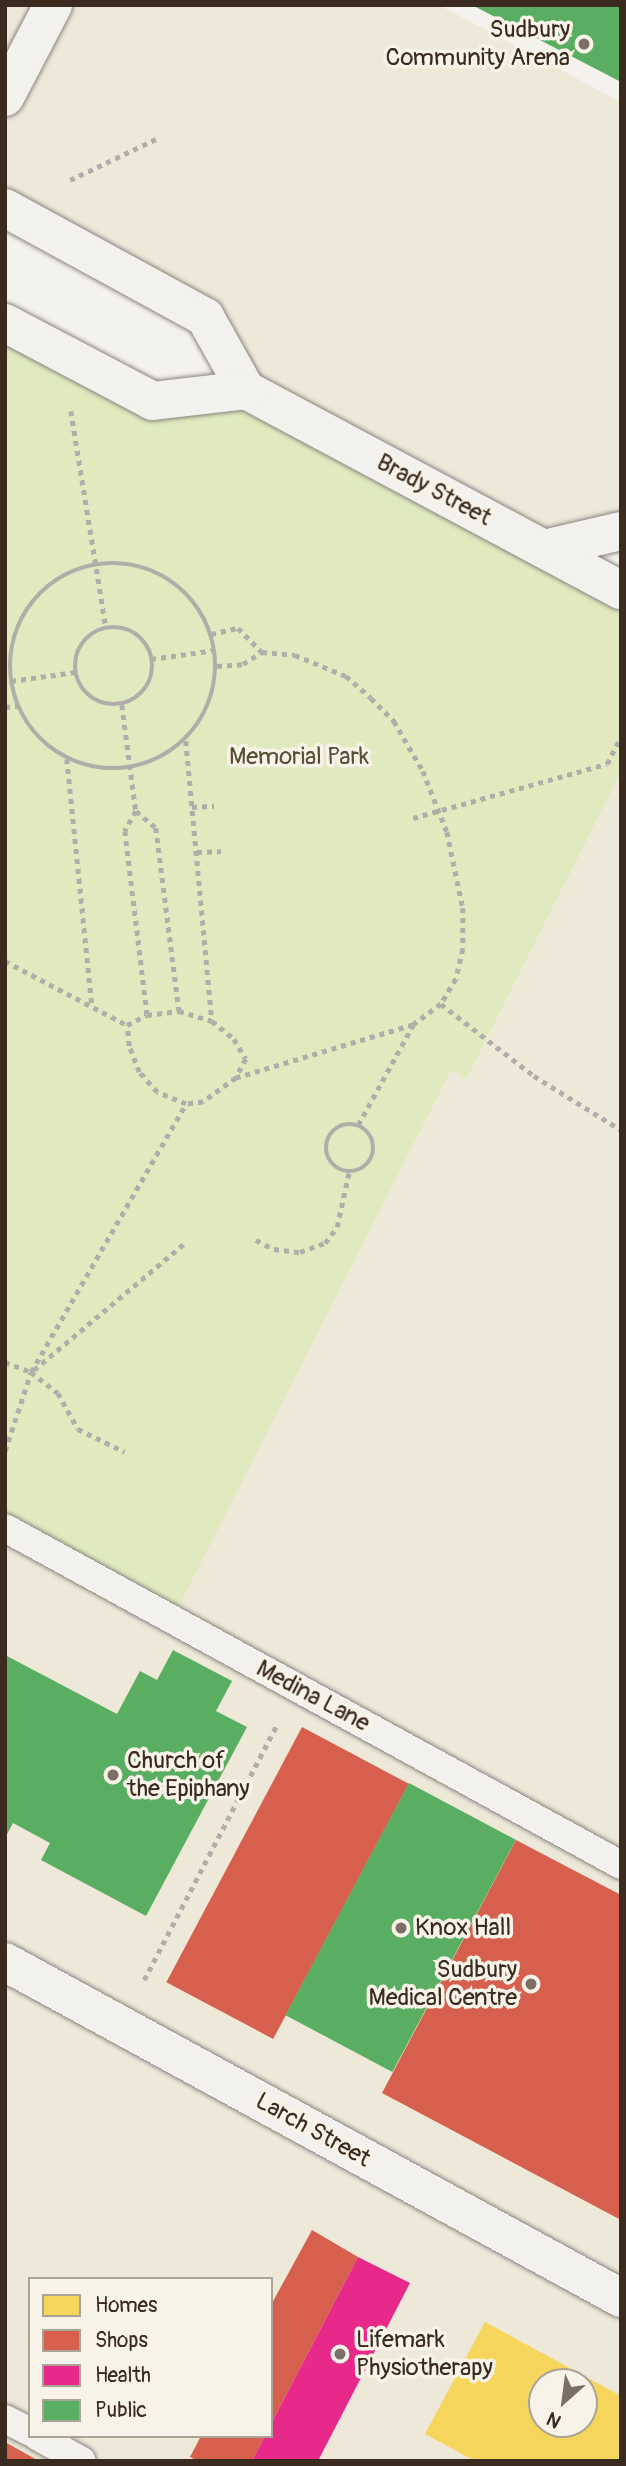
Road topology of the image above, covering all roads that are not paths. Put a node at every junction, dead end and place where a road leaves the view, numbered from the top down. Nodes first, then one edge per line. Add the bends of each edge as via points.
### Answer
1 (53, 5) edge
2 (5, 97) edge
3 (5, 208) edge
4 (5, 323) edge
5 (246, 390) junction
6 (621, 531) edge
7 (544, 549) junction
8 (621, 590) edge
9 (5, 1528) edge
10 (621, 1865) edge
11 (5, 1962) edge
12 (621, 2298) edge
13 (5, 2419) edge
14 (28, 2431) edge
15 (41, 2438) edge
16 (82, 2461) edge

1 - 2 main road
3 - 5 main road via 205,317
4 - 5 main road via 153,401
5 - 7 main road, Brady Street
6 - 7 main road
7 - 8 main road, Brady Street
9 - 10 lane, Medina Lane
11 - 12 main road, Larch Street
13 - 14 lane
15 - 16 lane

